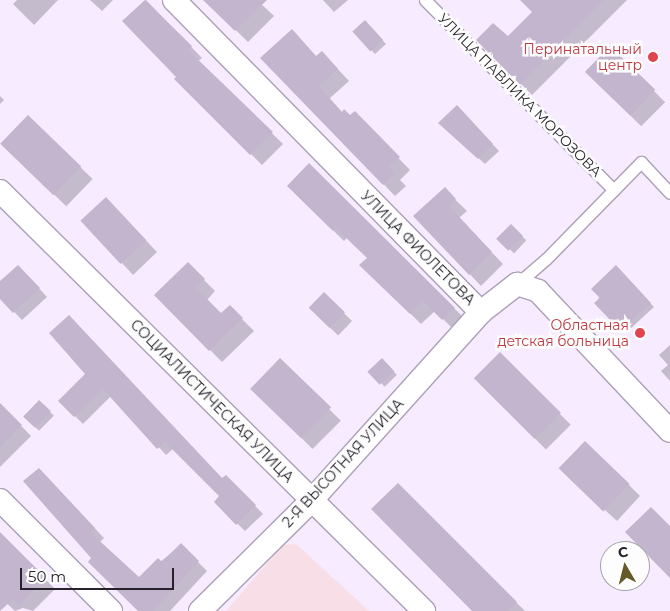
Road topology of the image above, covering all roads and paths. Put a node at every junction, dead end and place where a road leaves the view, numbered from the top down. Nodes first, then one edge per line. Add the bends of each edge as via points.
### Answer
1 (174, 0) edge
2 (425, 0) edge
3 (614, 190) junction
4 (0, 191) edge
5 (670, 193) edge
6 (517, 284) junction
7 (480, 312) junction
8 (670, 431) edge
9 (0, 500) edge
10 (312, 500) junction
11 (110, 611) edge
12 (200, 611) edge
13 (424, 611) edge

1 - 7 street, УЛИЦА ФИОЛЕТОВА
2 - 3 lane, УЛИЦА ПАВЛИКА МОРОЗОВА
3 - 5 lane via 641,162
3 - 6 lane
4 - 10 street, СОЦИАЛИСТИЧЕСКАЯ УЛИЦА
6 - 7 street, УЛИЦА ФИОЛЕТОВА
6 - 8 street via 538,291
7 - 10 street, 2-Я ВЫСОТНАЯ УЛИЦА
9 - 11 street
10 - 12 street, 2-Я ВЫСОТНАЯ УЛИЦА
10 - 13 street, СОЦИАЛИСТИЧЕСКАЯ УЛИЦА

